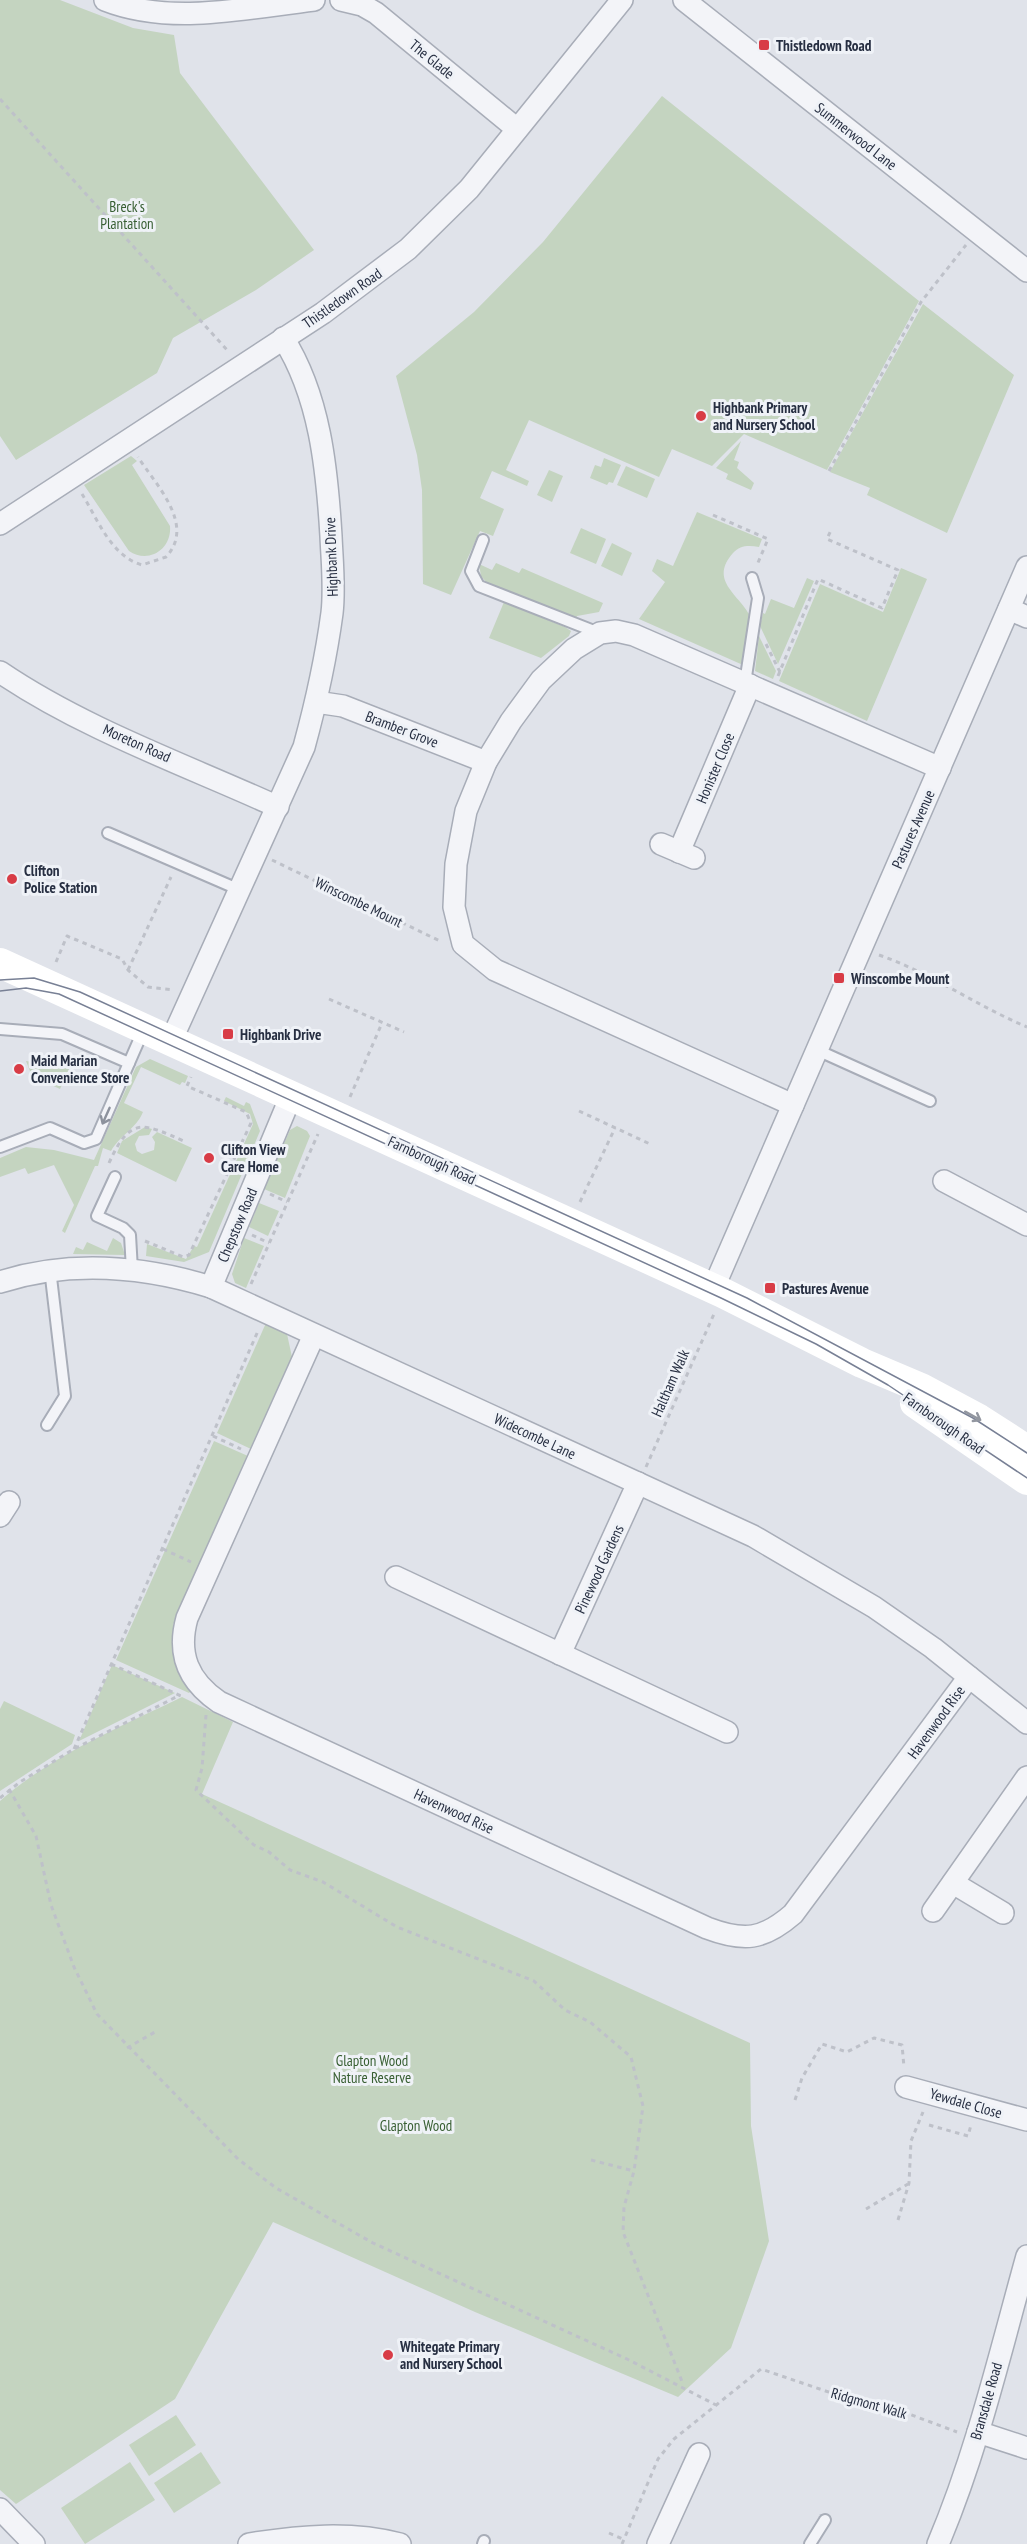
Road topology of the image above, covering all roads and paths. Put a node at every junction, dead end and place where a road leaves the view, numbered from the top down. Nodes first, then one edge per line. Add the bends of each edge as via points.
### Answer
1 (105, 0) edge
2 (314, 0) edge
3 (341, 0) edge
4 (622, 0) edge
5 (684, 0) edge
6 (0, 99) edge
7 (517, 129) junction
8 (976, 231) junction
9 (1027, 271) edge
10 (283, 338) junction
11 (242, 366) junction
12 (127, 441) junction
13 (829, 471) dead end
14 (71, 477) junction
15 (157, 487) junction
16 (153, 490) dead end
17 (713, 515) dead end
18 (0, 524) edge
19 (831, 530) dead end
20 (483, 540) dead end
21 (1027, 567) edge
22 (752, 578) joint
23 (1018, 613) edge
24 (600, 633) junction
25 (0, 672) edge
26 (748, 684) junction
27 (770, 694) junction
28 (316, 702) junction
29 (486, 762) junction
30 (940, 768) junction
31 (278, 807) junction
32 (108, 833) dead end
33 (678, 851) dead end
34 (257, 853) junction
35 (172, 875) dead end
36 (240, 890) junction
37 (463, 944) junction
38 (861, 949) junction
39 (0, 963) edge
40 (55, 963) dead end
41 (128, 970) junction
42 (194, 991) junction
43 (329, 999) dead end
44 (382, 1023) junction
45 (1027, 1027) edge
46 (144, 1028) junction
47 (0, 1029) edge
48 (404, 1032) dead end
49 (171, 1041) junction
50 (817, 1050) junction
51 (129, 1063) junction
52 (193, 1073) dead end
53 (291, 1096) junction
54 (930, 1101) dead end
55 (338, 1105) junction
56 (793, 1105) junction
57 (579, 1111) dead end
58 (615, 1128) junction
59 (186, 1143) dead end
60 (650, 1144) dead end
61 (0, 1147) edge
62 (106, 1168) dead end
63 (114, 1178) dead end
64 (944, 1181) dead end
65 (580, 1204) dead end
66 (1027, 1225) edge
67 (131, 1241) junction
68 (50, 1269) junction
69 (132, 1270) junction
70 (0, 1282) edge
71 (211, 1287) junction
72 (718, 1291) junction
73 (243, 1302) junction
74 (266, 1313) junction
75 (315, 1335) junction
76 (862, 1363) junction
77 (47, 1425) dead end
78 (213, 1436) junction
79 (1027, 1450) edge
80 (260, 1457) junction
81 (1027, 1480) edge
82 (639, 1483) junction
83 (163, 1549) junction
84 (209, 1570) junction
85 (396, 1577) dead end
86 (560, 1654) junction
87 (111, 1664) junction
88 (969, 1677) junction
89 (180, 1695) junction
90 (206, 1700) junction
91 (1027, 1723) edge
92 (727, 1732) dead end
93 (74, 1749) junction
94 (1027, 1777) edge
95 (9, 1789) junction
96 (0, 1798) edge
97 (953, 1883) junction
98 (933, 1911) dead end
99 (1003, 1913) dead end
100 (155, 2032) dead end
101 (127, 2048) junction
102 (906, 2087) joint
103 (929, 2093) junction
104 (795, 2100) dead end
105 (973, 2118) dead end
106 (1027, 2120) edge
107 (929, 2125) dead end
108 (591, 2160) dead end
109 (634, 2171) junction
110 (909, 2183) junction
111 (866, 2209) dead end
112 (898, 2220) dead end
113 (1027, 2256) edge
114 (761, 2369) dead end
115 (684, 2386) junction
116 (716, 2405) dead end
117 (977, 2436) junction
118 (1027, 2448) edge
119 (699, 2467) dead end
120 (0, 2509) edge
121 (825, 2520) dead end
122 (609, 2534) dead end
123 (625, 2541) dead end
124 (34, 2544) edge
125 (249, 2544) edge
126 (400, 2544) edge
127 (658, 2544) edge
128 (810, 2544) edge
129 (938, 2544) edge

1 - 2 street via 130,10 164,14
3 - 7 street, The Glade via 376,13
4 - 7 street, Thistledown Road
5 - 8 street, Summerwood Lane
6 - 11 path
7 - 10 street, Thistledown Road via 469,189 408,249 368,282
8 - 9 street, Summerwood Lane
8 - 13 path via 921,302
10 - 11 street, Thistledown Road
10 - 28 street, Highbank Drive via 300,365 327,478 332,612
11 - 12 street, Thistledown Road
12 - 14 street, Thistledown Road
12 - 15 path
14 - 15 path via 120,554 142,565 166,557 177,538 177,519
14 - 18 street, Thistledown Road
15 - 16 path
17 - 22 path via 768,539
19 - 27 path via 827,539 898,570 882,608 818,579
20 - 24 lane via 471,571 479,586
21 - 23 street, Pastures Avenue
22 - 26 lane via 758,598
23 - 30 street, Pastures Avenue
24 - 26 street via 634,635
24 - 29 street via 579,645 541,680
25 - 31 street, Moreton Road via 37,697
26 - 27 street
26 - 33 street, Honister Close
27 - 30 street
28 - 29 street, Bramber Grove via 343,706
28 - 31 street, Highbank Drive via 304,747
29 - 37 street via 466,811 456,864 454,907
30 - 38 street, Pastures Avenue
31 - 34 street, Highbank Drive
32 - 36 lane
34 - 36 street, Highbank Drive
34 - 37 path, Winscombe Mount via 449,945
35 - 41 path
36 - 42 street, Highbank Drive
37 - 56 street via 495,970
38 - 45 path via 900,962 991,1012
38 - 50 street, Pastures Avenue
39 - 46 street, Farnborough Road
40 - 41 path via 67,936 122,959
41 - 42 path via 148,987
42 - 49 street, Highbank Drive
43 - 44 path
44 - 48 path
44 - 55 path
46 - 49 street, Farnborough Road
46 - 51 lane
47 - 51 lane via 68,1036
49 - 53 street, Farnborough Road
50 - 54 lane
50 - 56 street, Pastures Avenue
51 -> 61 lane via 96,1139 84,1143 50,1128
52 - 67 path via 187,1086 246,1112 250,1128 189,1255 183,1257 150,1242
53 - 55 street, Farnborough Road
53 - 71 street, Chepstow Road
55 - 72 street, Farnborough Road
55 - 73 path
56 - 72 street, Pastures Avenue
57 - 58 path
58 - 60 path
58 - 65 path
59 - 62 path via 150,1126 140,1126 119,1141
63 - 67 lane via 97,1216 127,1231
64 - 66 street
67 - 69 lane
68 - 69 street, Widecombe Lane
68 - 70 street, Widecombe Lane
68 - 77 lane via 65,1396
69 - 71 street, Widecombe Lane
71 - 73 street, Widecombe Lane
72 - 76 street, Farnborough Road
72 - 82 path, Haltham Walk
73 - 74 street, Widecombe Lane
74 - 75 street, Widecombe Lane
74 - 78 path
75 - 80 street, Havenwood Rise
75 - 82 street, Widecombe Lane
76 -> 79 street, Farnborough Road via 921,1388
76 - 81 street, Farnborough Road
78 - 80 path
78 - 83 path
80 - 84 street, Havenwood Rise
82 - 86 street, Pinewood Gardens
82 - 88 street, Widecombe Lane via 753,1536 809,1568 933,1647
83 - 84 path
83 - 87 path
84 - 90 street, Havenwood Rise via 187,1618 182,1650
85 - 86 street
86 - 92 street
87 - 89 path
87 - 93 path
88 - 90 street, Havenwood Rise via 793,1914 776,1929 740,1938 707,1928 219,1702
88 - 91 street, Widecombe Lane
89 - 90 path
89 - 93 path
90 - 109 path via 202,1767 196,1790 254,1845 290,1870 323,1882 397,1927 534,1981 565,2010 590,2022 630,2057 643,2106
93 - 95 path
94 - 97 street
95 - 96 path
95 - 101 path via 36,1836 51,1905 74,1966 97,2014
97 - 98 street
97 - 99 street
100 - 101 path
101 - 115 path via 238,2159 317,2213 373,2243
102 - 103 street, Yewdale Close
102 - 104 path via 902,2045 874,2038 847,2052 822,2044 802,2078
103 - 106 street, Yewdale Close
103 - 110 path via 910,2141
105 - 107 path via 968,2136
108 - 109 path
109 - 115 path via 624,2207 623,2232
110 - 111 path
110 - 112 path
113 - 117 street, Bransdale Road
114 - 117 path, Ridgmont Walk
115 - 116 path
117 - 118 street
117 - 129 street, Bransdale Road
119 - 127 street
120 - 124 street
121 - 128 lane
122 - 123 path
125 - 126 street via 329,2535 379,2538

